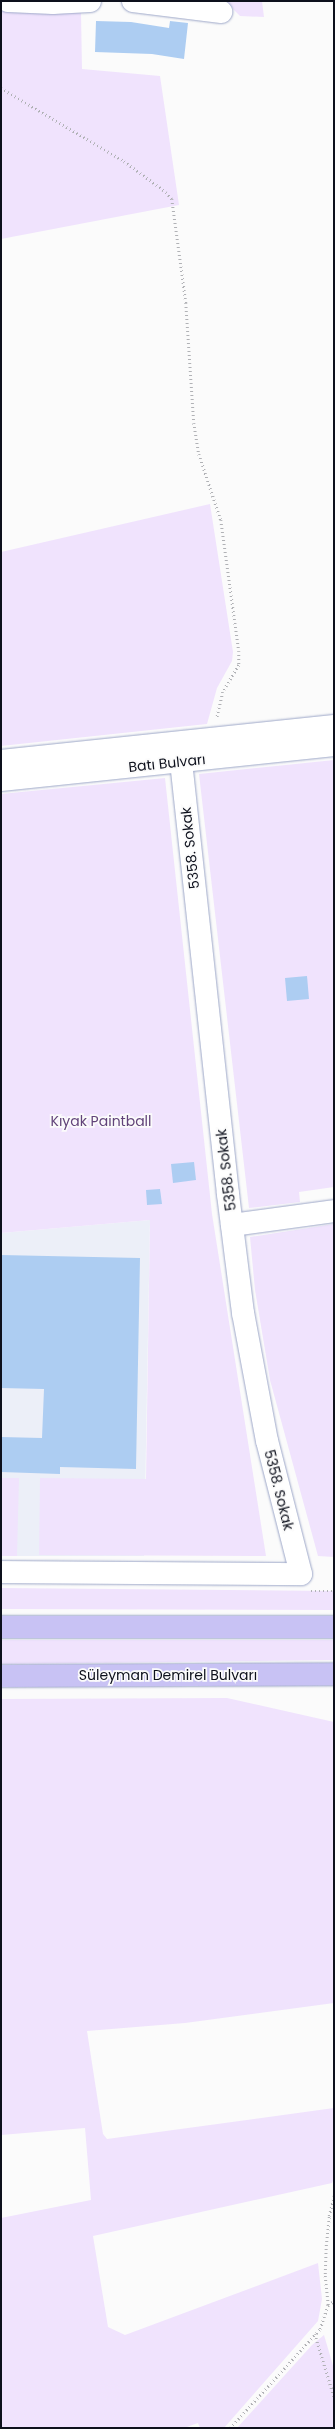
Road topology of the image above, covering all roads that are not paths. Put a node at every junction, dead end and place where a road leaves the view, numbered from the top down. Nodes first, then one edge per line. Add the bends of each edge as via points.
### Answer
1 (8, 1) edge
2 (90, 1) edge
3 (132, 1) edge
4 (222, 12) dead end
5 (334, 726) edge
6 (334, 745) edge
7 (1, 761) edge
8 (181, 761) junction
9 (1, 780) edge
10 (334, 1211) edge
11 (232, 1226) junction
12 (1, 1572) edge
13 (334, 1614) edge
14 (1, 1626) edge
15 (233, 1627) junction
16 (334, 1627) edge
17 (334, 1674) edge
18 (1, 1676) edge

1 - 2 street
3 - 4 street
5 - 7 street, Batı Bulvarı
6 - 8 street, Batı Bulvarı
8 - 9 street, Batı Bulvarı
8 - 11 street, 5358. Sokak
10 - 11 street
11 - 12 street, 5358. Sokak via 254,1377 267,1441 301,1574
13 - 15 highway
14 - 15 highway
15 - 16 highway
17 - 18 highway, Süleyman Demirel Bulvarı

